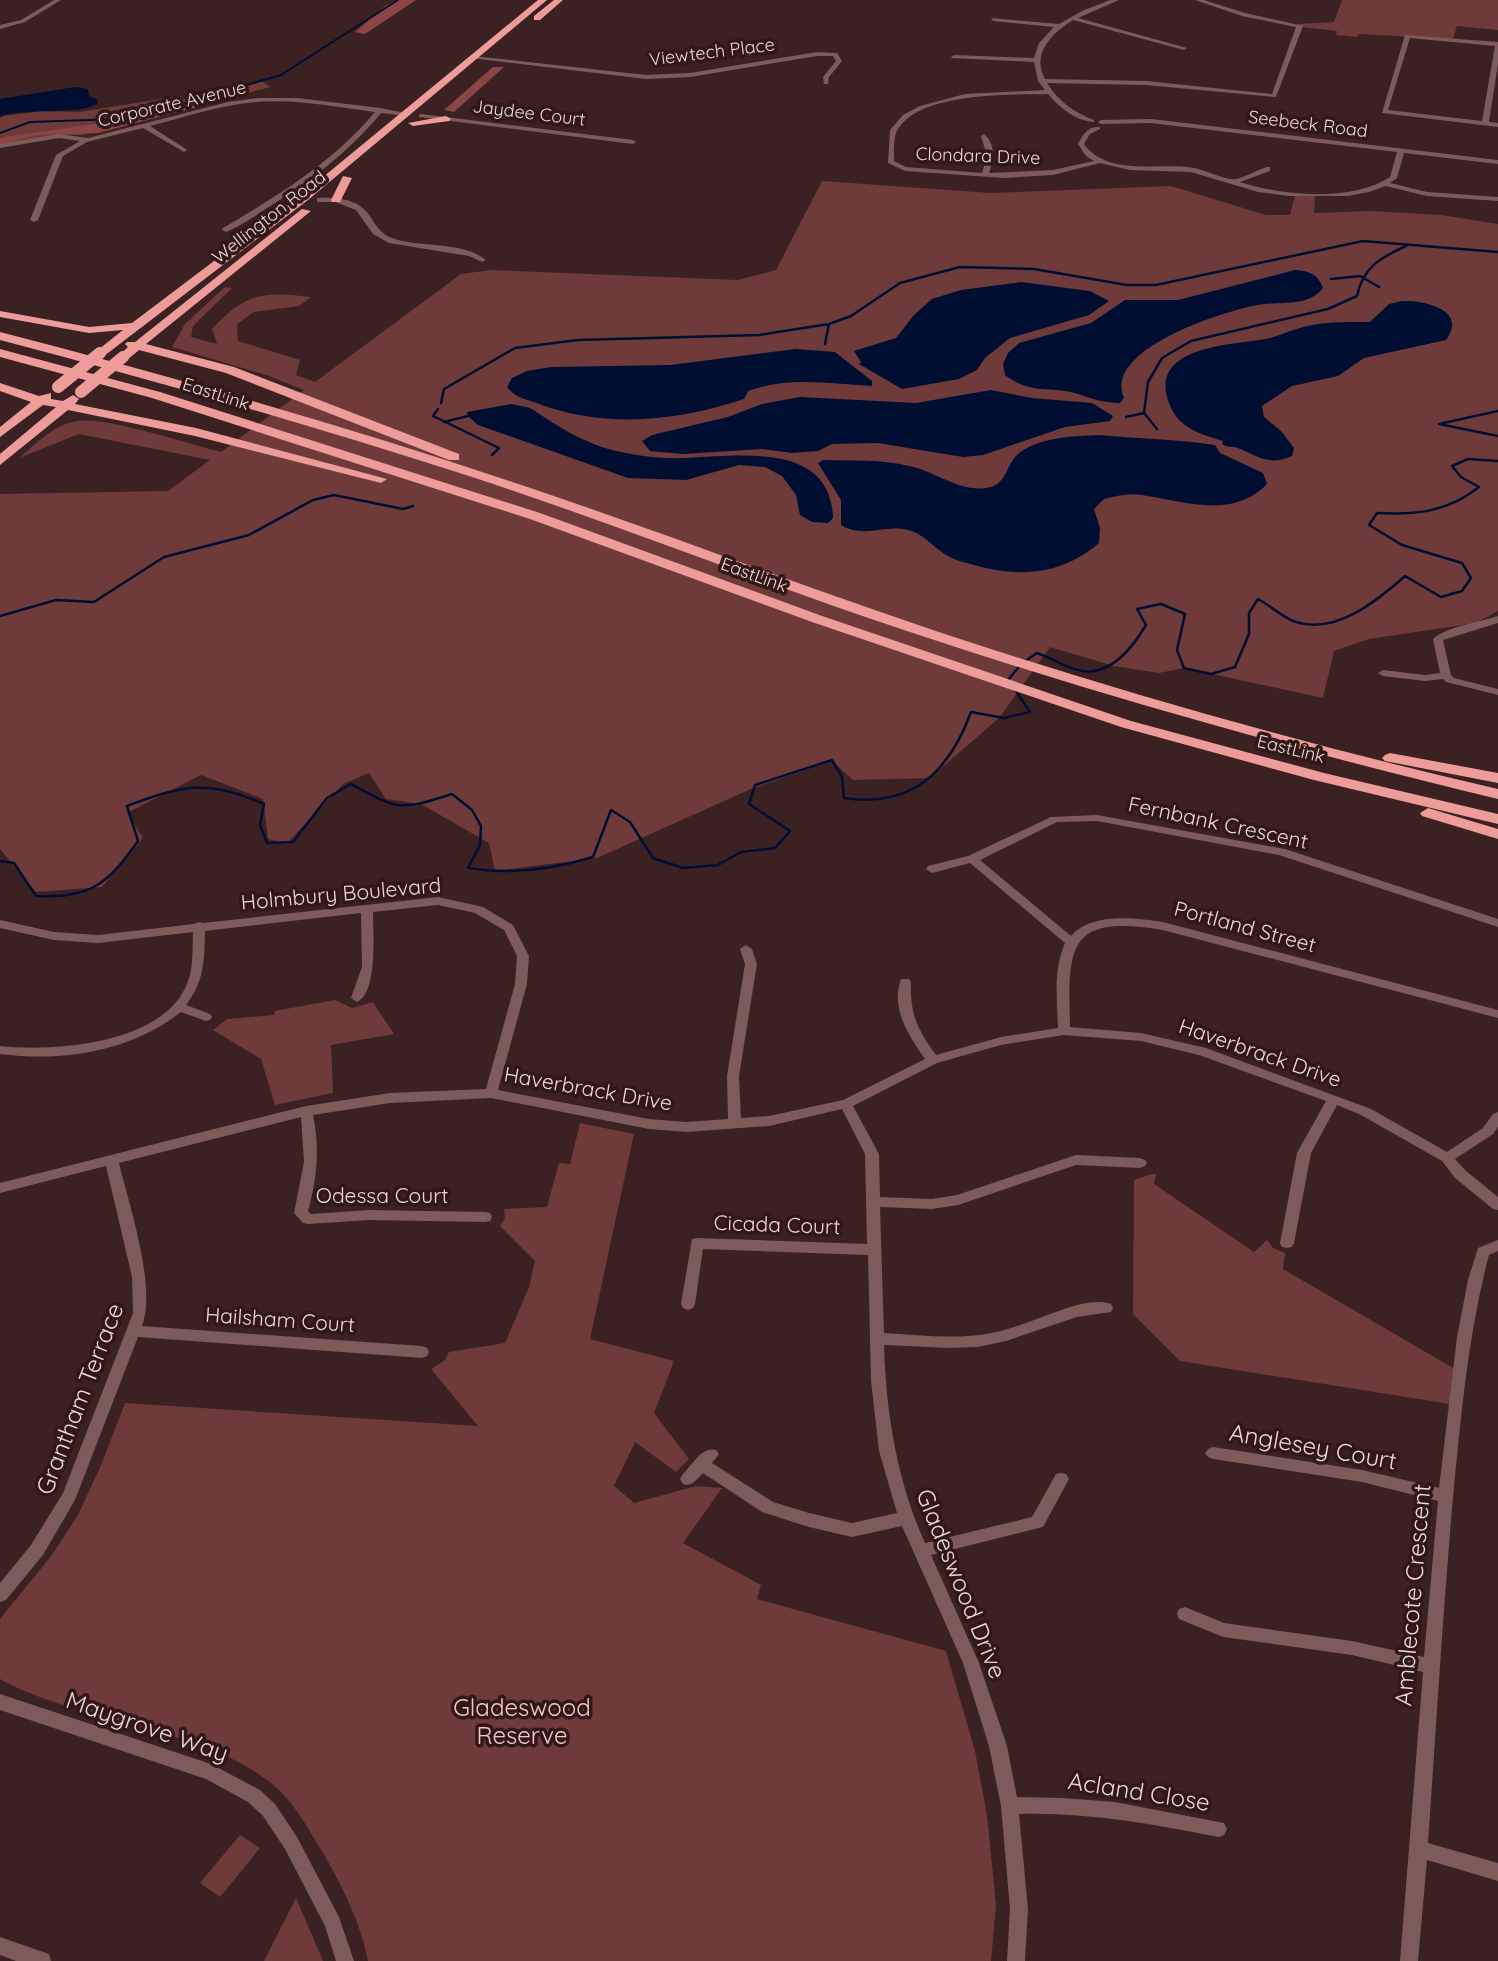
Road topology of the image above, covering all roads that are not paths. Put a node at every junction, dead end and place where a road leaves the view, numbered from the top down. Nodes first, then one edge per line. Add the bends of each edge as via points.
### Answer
1 (58, 0) edge
2 (543, 0) edge
3 (559, 0) edge
4 (1115, 0) edge
5 (1198, 0) edge
6 (1072, 18) junction
7 (993, 19) dead end
8 (1059, 26) junction
9 (0, 27) edge
10 (1498, 45) edge
11 (1184, 48) dead end
12 (954, 57) dead end
13 (474, 58) junction
14 (488, 59) junction
15 (1037, 60) junction
16 (1041, 80) junction
17 (826, 83) dead end
18 (1049, 92) junction
19 (380, 110) junction
20 (435, 110) dead end
21 (414, 117) junction
22 (446, 119) junction
23 (1485, 123) junction
24 (143, 125) junction
25 (1092, 125) junction
26 (1498, 125) edge
27 (984, 136) dead end
28 (88, 140) junction
29 (20, 142) junction
30 (633, 142) dead end
31 (76, 144) junction
32 (0, 146) edge
33 (184, 150) dead end
34 (1401, 150) junction
35 (1101, 161) junction
36 (1498, 162) edge
37 (894, 166) junction
38 (884, 169) dead end
39 (1267, 169) dead end
40 (985, 175) junction
41 (347, 178) junction
42 (1234, 182) junction
43 (1387, 184) junction
44 (304, 198) junction
45 (1498, 199) edge
46 (320, 200) junction
47 (336, 200) junction
48 (364, 212) junction
49 (34, 220) dead end
50 (226, 230) dead end
51 (482, 260) dead end
52 (180, 309) junction
53 (0, 314) edge
54 (131, 326) junction
55 (66, 327) junction
56 (0, 337) edge
57 (125, 348) junction
58 (164, 352) junction
59 (0, 353) edge
60 (0, 387) edge
61 (16, 394) junction
62 (51, 395) junction
63 (75, 398) junction
64 (117, 415) junction
65 (40, 427) junction
66 (0, 433) edge
67 (0, 461) edge
68 (545, 497) junction
69 (534, 516) junction
70 (1498, 620) edge
71 (1383, 673) dead end
72 (1446, 676) junction
73 (1498, 692) edge
74 (1212, 722) junction
75 (1242, 757) junction
76 (1498, 778) edge
77 (1498, 794) edge
78 (1498, 819) edge
79 (1498, 834) edge
80 (972, 859) junction
81 (932, 869) dead end
82 (367, 908) junction
83 (1498, 923) edge
84 (0, 924) edge
85 (199, 926) junction
86 (1071, 942) junction
87 (746, 949) dead end
88 (905, 982) dead end
89 (357, 998) dead end
90 (179, 1007) junction
91 (1498, 1014) edge
92 (206, 1017) dead end
93 (1064, 1031) junction
94 (0, 1050) edge
95 (933, 1060) junction
96 (491, 1093) junction
97 (1334, 1099) junction
98 (846, 1104) junction
99 (306, 1111) junction
100 (1498, 1117) edge
101 (735, 1125) junction
102 (1447, 1158) junction
103 (112, 1161) junction
104 (1140, 1163) dead end
105 (0, 1188) edge
106 (875, 1202) junction
107 (1498, 1205) edge
108 (485, 1217) dead end
109 (1287, 1243) dead end
110 (1498, 1245) edge
111 (876, 1250) junction
112 (688, 1304) dead end
113 (1106, 1308) dead end
114 (134, 1331) junction
115 (878, 1339) junction
116 (422, 1352) dead end
117 (1213, 1453) dead end
118 (688, 1479) dead end
119 (1061, 1479) dead end
120 (1446, 1496) junction
121 (906, 1518) junction
122 (921, 1551) junction
123 (0, 1595) edge
124 (1185, 1614) dead end
125 (1430, 1666) junction
126 (0, 1702) edge
127 (1010, 1806) junction
128 (1218, 1829) dead end
129 (1420, 1849) junction
130 (1498, 1872) edge
131 (0, 1946) edge
132 (41, 1961) edge
133 (345, 1961) edge
134 (1016, 1961) edge
135 (1409, 1961) edge

1 - 9 street via 23,21
2 - 13 highway, Wellington Road
3 - 14 highway, Wellington Road
4 - 6 street
5 - 16 street via 1252,17 1300,25 1276,97 1141,82
6 - 8 street
6 - 11 street
7 - 8 street
8 - 15 street via 1042,45
10 - 23 street
10 - 23 street via 1405,38 1384,112
12 - 15 street
13 - 14 street, Viewtech Place
13 - 21 highway, Wellington Road
14 - 17 street, Viewtech Place via 646,77 835,54 839,61
14 - 21 highway, Wellington Road
15 - 16 street
16 - 18 street
18 - 25 street
18 - 37 street, Clondara Drive via 970,97 917,110 891,134
19 - 21 street, Corporate Avenue
19 - 24 street, Corporate Avenue via 257,100
19 - 50 street via 363,133 309,179
20 - 22 highway
21 - 22 highway
21 - 41 highway, Wellington Road
21 - 44 highway, Wellington Road
22 - 30 street, Jaydee Court
23 - 26 street
24 - 28 street, Corporate Avenue
24 - 33 street
25 - 34 street, Seebeck Road via 1151,121
25 - 35 street via 1081,141 1083,149
27 - 40 street via 991,156
28 - 29 street via 59,136
28 - 31 street, Corporate Avenue
29 - 31 street via 57,139
29 - 32 street
31 - 49 street, Corporate Avenue via 60,155
34 - 36 street, Seebeck Road
34 - 43 street via 1395,174
35 - 40 street, Clondara Drive via 1045,174
35 - 42 street via 1190,170
37 - 38 street, Clondara Drive
37 - 40 street, Clondara Drive
39 - 42 street
41 - 46 highway, Wellington Road
41 - 47 highway
42 - 43 street via 1262,191 1308,195 1364,191
43 - 45 street via 1432,194
44 - 46 highway
44 - 54 highway, Wellington Road
46 - 47 street
46 - 48 street
46 - 52 highway, Wellington Road
47 - 48 street
48 - 51 street via 376,232 388,239
52 - 57 highway, Wellington Road
52 - 58 highway via 162,343
53 - 55 highway
54 - 55 highway via 105,330
54 - 57 highway, Wellington Road
55 - 57 highway
56 - 68 highway, EastLink via 260,408
57 - 58 highway
57 - 62 highway, bridge via 102,351
57 - 63 highway, Wellington Road, bridge
58 - 68 highway via 240,374
59 - 69 highway, EastLink via 156,395
60 - 61 highway
61 - 62 highway
61 - 66 highway
62 - 63 highway
62 - 66 highway
63 - 64 highway
63 - 65 highway, Wellington Road
64 - 65 highway via 70,416
64 - 69 highway
65 - 67 highway, Wellington Road
68 - 74 highway, EastLink via 828,599
69 - 75 highway, EastLink via 945,663 1126,724
70 - 72 street via 1440,637
71 - 72 street
72 - 73 street
74 - 76 highway
74 - 77 highway, EastLink
75 - 78 highway, EastLink
75 - 79 highway
80 - 81 street, Fernbank Crescent
80 - 83 street, Fernbank Crescent via 1055,820 1097,818 1281,852
80 - 86 street
82 - 85 street, Holmbury Boulevard
82 - 89 street via 368,967
82 - 96 street, Holmbury Boulevard via 439,901 479,910 509,928 523,956 521,984
84 - 85 street, Holmbury Boulevard via 86,939
85 - 90 street via 195,978
86 - 91 street, Portland Street via 1110,922 1163,926
86 - 93 street via 1065,959
87 - 101 street via 751,964 733,1076
88 - 95 street via 903,1005 909,1026
90 - 92 street
90 - 94 street via 140,1032 102,1044 52,1054
93 - 95 street, Haverbrack Drive via 1001,1041
93 - 97 street, Haverbrack Drive via 1141,1037 1202,1051
95 - 98 street, Haverbrack Drive
96 - 99 street, Haverbrack Drive via 390,1098
96 - 101 street, Haverbrack Drive via 649,1124
97 - 102 street, Haverbrack Drive
97 - 109 street via 1304,1153
98 - 101 street, Haverbrack Drive
98 - 106 street, Gladeswood Drive via 873,1154
99 - 103 street, Haverbrack Drive
99 - 108 street, Odessa Court via 313,1141 301,1213 308,1219
100 - 102 street via 1488,1131
102 - 107 street, Haverbrack Drive
103 - 105 street, Haverbrack Drive
103 - 114 street, Grantham Terrace via 141,1289 142,1305
104 - 106 street via 1076,1160 958,1200
106 - 111 street, Gladeswood Drive
110 - 120 street, Amblecote Crescent via 1483,1252 1476,1273
111 - 112 street, Cicada Court via 696,1243
111 - 115 street, Gladeswood Drive
113 - 115 street via 1086,1308 992,1339
114 - 116 street, Hailsham Court
114 - 123 street, Grantham Terrace via 70,1495 37,1550
115 - 121 street, Gladeswood Drive via 887,1451
117 - 120 street, Anglesey Court via 1362,1476
118 - 121 street via 706,1460 768,1507 809,1520 852,1530
119 - 122 street via 1037,1522
120 - 125 street, Amblecote Crescent
121 - 122 street, Gladeswood Drive
122 - 127 street, Gladeswood Drive via 980,1688
124 - 125 street via 1223,1630 1352,1648
125 - 129 street, Amblecote Crescent
126 - 133 street, Maygrove Way via 211,1772 254,1796 291,1843 333,1923
127 - 128 street, Acland Close via 1057,1803 1121,1810
127 - 134 street, Gladeswood Drive via 1019,1909
129 - 130 street
129 - 135 street, Amblecote Crescent
131 - 132 street

